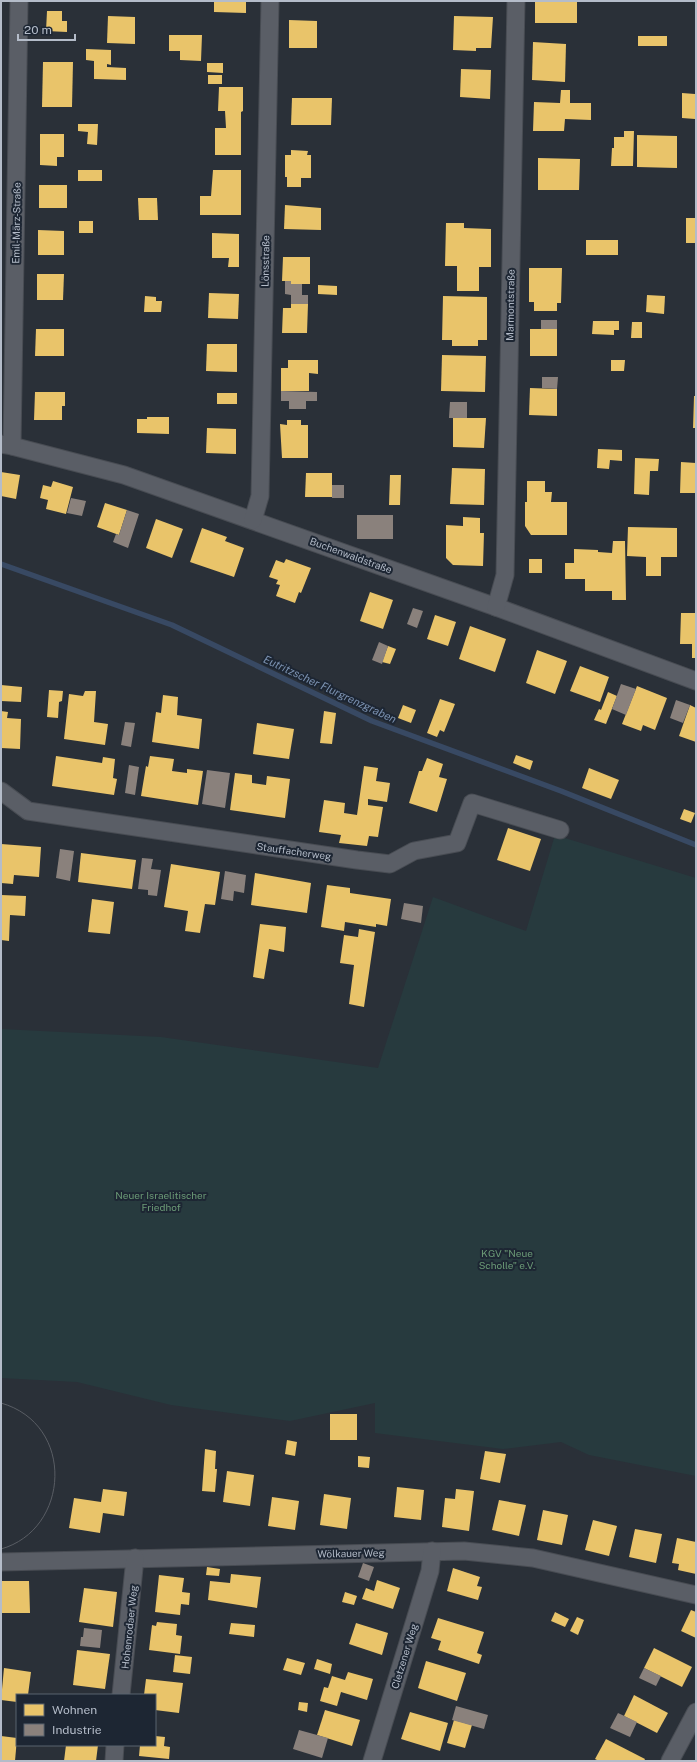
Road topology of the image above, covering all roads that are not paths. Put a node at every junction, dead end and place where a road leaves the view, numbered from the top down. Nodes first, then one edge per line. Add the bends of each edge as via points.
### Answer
1 (19, 1) edge
2 (270, 1) edge
3 (516, 1) edge
4 (7, 445) edge
5 (253, 520) junction
6 (496, 607) junction
7 (696, 681) edge
8 (1, 790) edge
9 (560, 830) dead end
10 (432, 1551) junction
11 (135, 1558) junction
12 (1, 1562) edge
13 (696, 1595) edge
14 (121, 1694) edge
15 (696, 1712) edge
16 (115, 1746) edge
17 (114, 1761) edge
18 (372, 1761) edge
19 (670, 1761) edge

1 - 4 street, Emil-März-Straße
2 - 5 street, Lönsstraße via 260,496
3 - 6 street, Marmontstraße via 505,575
4 - 5 street, Buchenwaldstraße via 124,475
5 - 6 street, Buchenwaldstraße
6 - 7 street, Buchenwaldstraße
8 - 9 street, Stauffacherweg via 28,811 390,864 414,852 458,843 472,803
10 - 11 street, Wölkauer Weg
10 - 13 street, Wölkauer Weg via 464,1550 533,1558
10 - 18 street, Cletzener Weg via 430,1571
11 - 12 street, Wölkauer Weg
11 - 14 street, Hohenrodaer Weg
15 - 19 street
16 - 17 street

